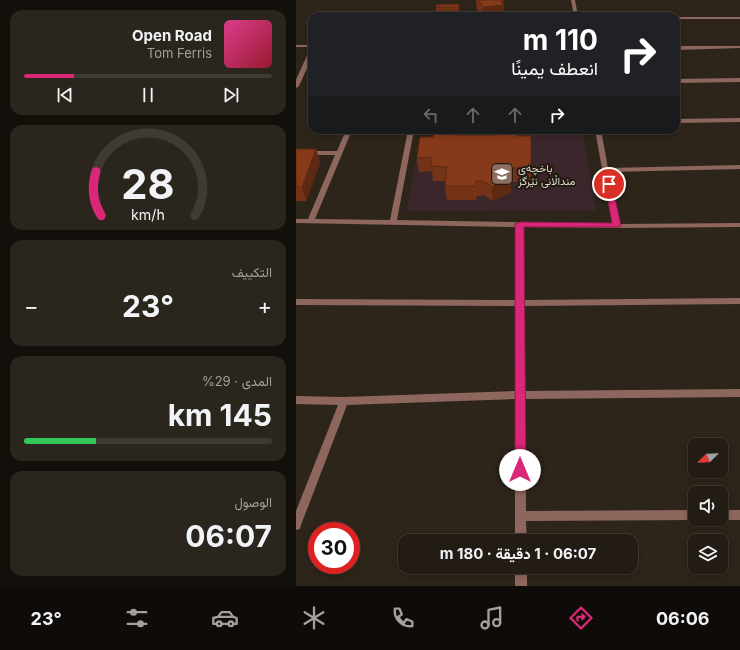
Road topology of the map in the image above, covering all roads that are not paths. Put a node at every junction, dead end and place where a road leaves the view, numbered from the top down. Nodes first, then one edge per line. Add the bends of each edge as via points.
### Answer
1 (573, 0) edge
2 (575, 12) edge
3 (680, 18) edge
4 (740, 18) edge
5 (296, 46) edge
6 (308, 46) edge
7 (740, 47) edge
8 (680, 48) edge
9 (308, 60) edge
10 (740, 80) edge
11 (680, 81) edge
12 (296, 86) edge
13 (680, 120) edge
14 (740, 120) edge
15 (347, 134) edge
16 (410, 134) edge
17 (599, 134) edge
18 (296, 153) edge
19 (340, 153) junction
20 (740, 167) edge
21 (606, 170) junction
22 (296, 221) edge
23 (310, 221) junction
24 (393, 222) junction
25 (520, 224) junction
26 (740, 225) edge
27 (616, 226) junction
28 (740, 301) edge
29 (296, 302) edge
30 (520, 303) junction
31 (740, 393) edge
32 (520, 395) junction
33 (296, 400) edge
34 (344, 401) junction
35 (298, 515) edge
36 (688, 515) edge
37 (728, 515) edge
38 (740, 515) edge
39 (521, 516) junction
40 (296, 525) edge
41 (521, 534) edge
42 (521, 574) edge
43 (521, 586) edge

1 - 2 street
3 - 4 street
5 - 6 street
7 - 8 street
9 - 12 street
10 - 11 street
13 - 14 street
15 - 19 street
16 - 24 street
17 - 21 street
18 - 19 street
19 - 23 street
20 - 21 street
21 - 27 street
22 - 23 street
23 - 24 street
24 - 25 street
25 - 27 street
25 - 30 street
26 - 27 street
28 - 30 street
29 - 30 street
30 - 32 street
31 - 32 street
32 - 34 street
32 - 39 street
33 - 34 street
34 - 35 street
35 - 40 street
36 - 39 street
37 - 38 street
39 - 41 street
42 - 43 street

